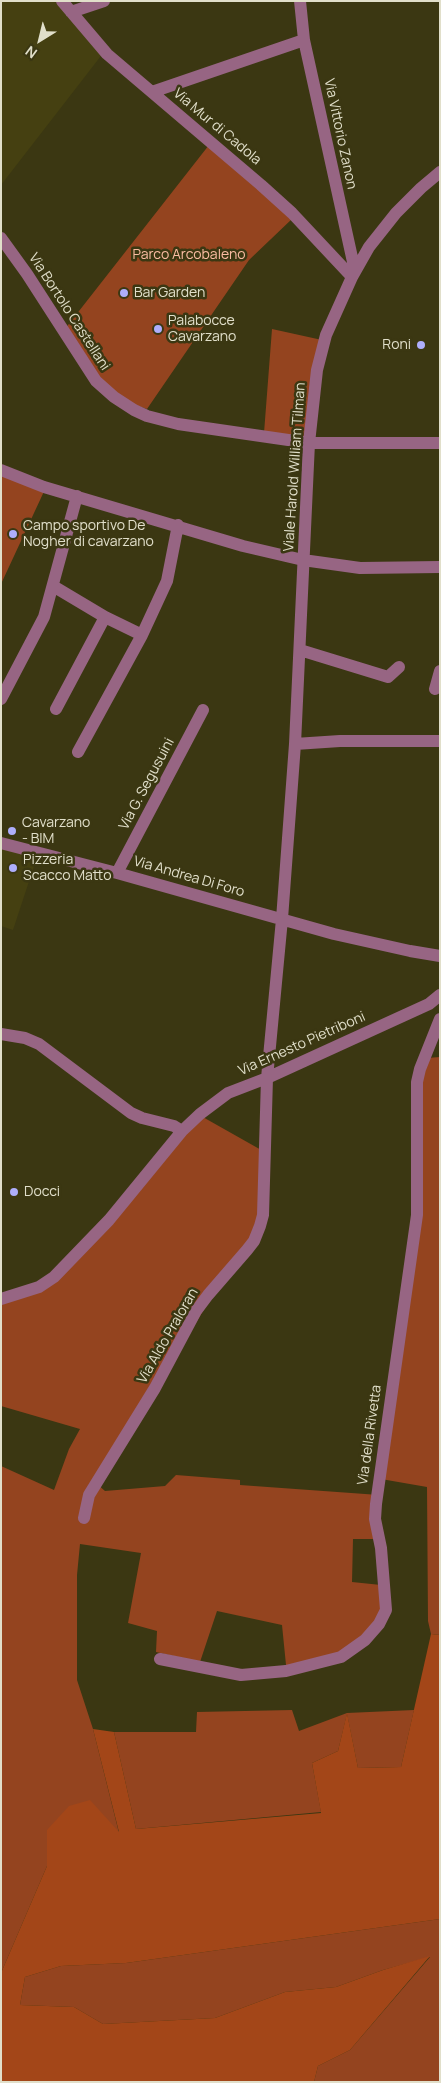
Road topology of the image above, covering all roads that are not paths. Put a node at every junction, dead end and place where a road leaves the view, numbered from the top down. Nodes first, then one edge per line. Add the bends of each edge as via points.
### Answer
1 (62, 1) edge
2 (104, 1) edge
3 (300, 1) edge
4 (71, 12) junction
5 (304, 40) junction
6 (152, 92) junction
7 (440, 172) edge
8 (1, 238) edge
9 (353, 274) junction
10 (309, 443) junction
11 (440, 443) edge
12 (1, 470) edge
13 (77, 496) junction
14 (178, 525) junction
15 (303, 560) junction
16 (440, 566) edge
17 (53, 586) junction
18 (106, 617) junction
19 (142, 635) junction
20 (300, 650) junction
21 (399, 667) dead end
22 (440, 671) edge
23 (435, 689) dead end
24 (1, 699) edge
25 (56, 710) dead end
26 (204, 710) dead end
27 (440, 740) edge
28 (295, 744) junction
29 (78, 752) dead end
30 (1, 843) edge
31 (117, 873) junction
32 (282, 919) junction
33 (440, 956) edge
34 (439, 999) edge
35 (440, 1019) edge
36 (1, 1034) edge
37 (266, 1078) junction
38 (182, 1131) junction
39 (1, 1299) edge
40 (84, 1518) dead end
41 (160, 1659) dead end

1 - 4 street, Via Mur di Cadola
2 - 4 street
3 - 5 street, Via Vittorio Zanon
4 - 6 street, Via Mur di Cadola via 107,54
5 - 6 street
5 - 9 street, Via Vittorio Zanon
6 - 9 street, Via Mur di Cadola via 292,213
7 - 9 street, Viale Harold William Tilman via 396,214 369,247
8 - 10 street, Via Bortolo Castellani via 96,381 123,403 147,416 178,424
9 - 10 street, Viale Harold William Tilman via 326,335 317,370
10 - 11 street, Via Bortolo Castellani
10 - 15 street, Viale Harold William Tilman
12 - 13 street
13 - 14 street
13 - 17 street
14 - 15 street via 243,546
14 - 19 street via 167,581
15 - 16 street via 360,568
15 - 20 street, Viale Harold William Tilman
17 - 18 street
17 - 24 street via 44,617
18 - 19 street
18 - 25 street
19 - 29 street
20 - 21 street via 388,678
20 - 28 street, Viale Harold William Tilman
22 - 23 street
26 - 31 street, Via G. Segusuini
27 - 28 street
28 - 32 street, Viale Harold William Tilman
30 - 31 street, Via Andrea Di Foro
31 - 32 street, Via Andrea Di Foro
32 - 33 street, Via Andrea Di Foro via 334,934
32 - 37 street
34 - 37 street, Via Ernesto Pietriboni
35 - 41 street, Via della Rivetta via 416,1082 417,1215 376,1504 386,1610 365,1640 341,1657 286,1671 241,1675
36 - 38 street via 39,1044 131,1112
37 - 38 street, Via Ernesto Pietriboni via 228,1093
37 - 40 street, Via Aldo Praloran via 263,1215 257,1234 199,1307 155,1388 88,1495
38 - 39 street, Via Ernesto Pietriboni via 109,1220 54,1277 39,1287

